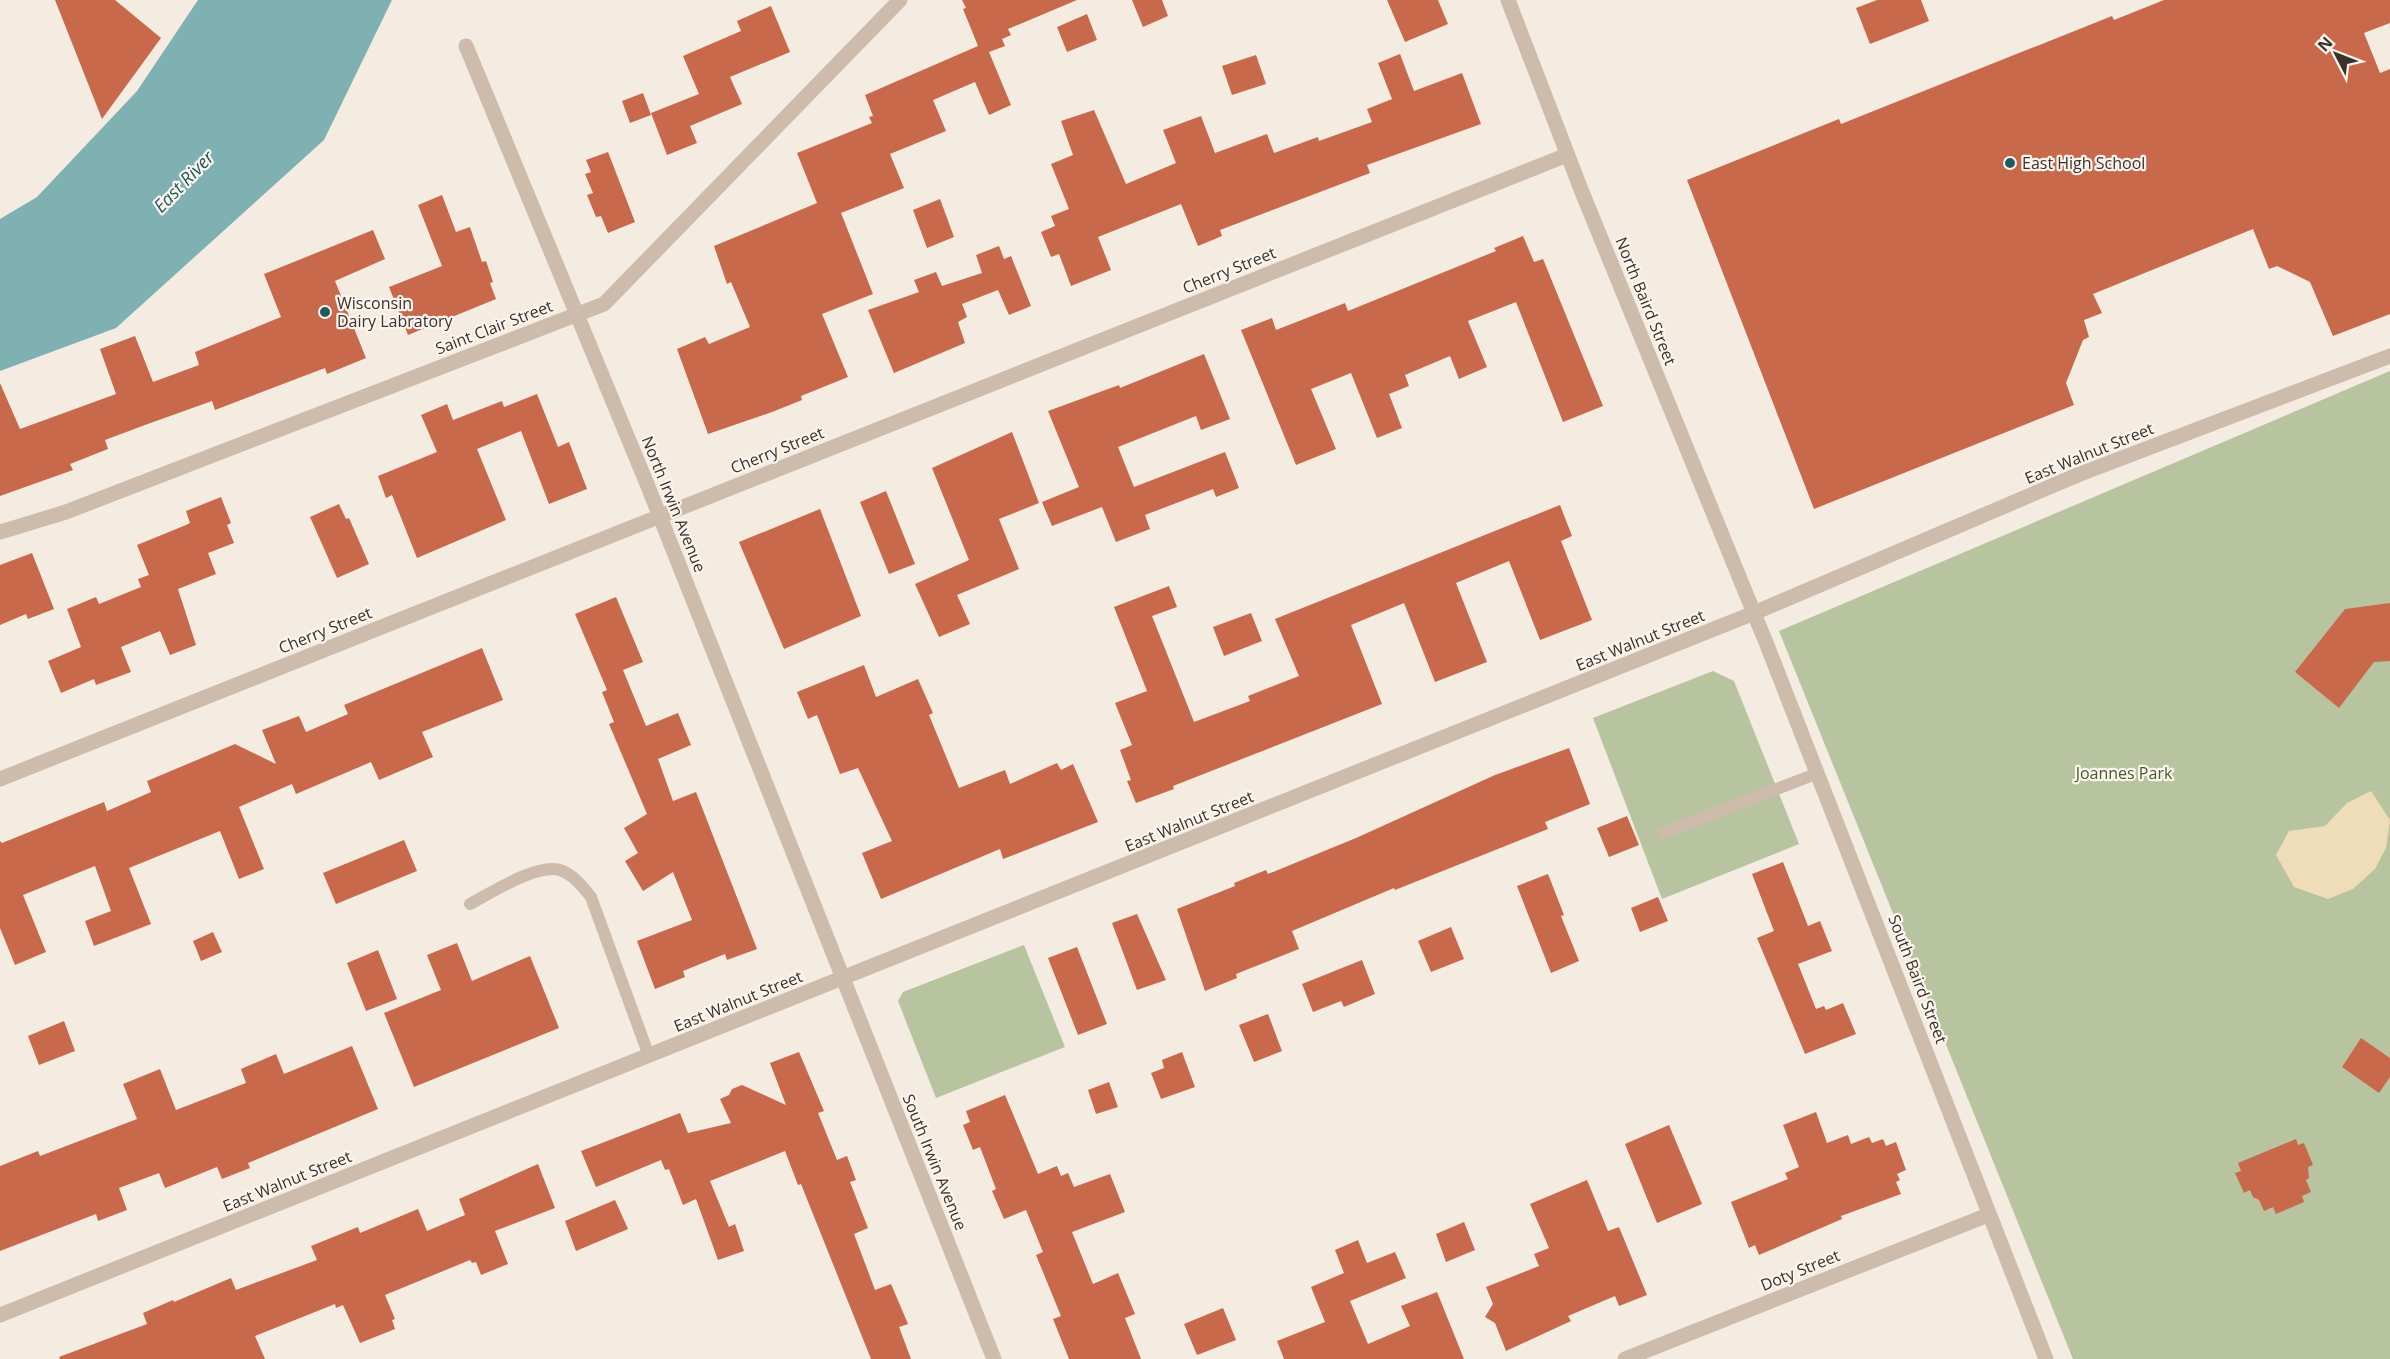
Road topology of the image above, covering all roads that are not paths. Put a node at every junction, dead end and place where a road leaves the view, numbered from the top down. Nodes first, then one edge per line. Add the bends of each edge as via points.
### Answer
1 (900, 0) edge
2 (1508, 0) edge
3 (466, 46) dead end
4 (1567, 155) junction
5 (579, 314) junction
6 (2390, 356) edge
7 (660, 516) junction
8 (0, 532) edge
9 (1754, 613) junction
10 (1818, 773) junction
11 (0, 779) edge
12 (1663, 834) dead end
13 (470, 904) dead end
14 (843, 979) junction
15 (649, 1056) junction
16 (1988, 1215) junction
17 (0, 1315) edge
18 (994, 1359) edge
19 (1625, 1359) edge
20 (2046, 1359) edge

1 - 5 street, Saint Clair Street via 604,304
2 - 4 street, North Baird Street
3 - 5 street, North Irwin Avenue
4 - 7 street, Cherry Street
4 - 9 street, North Baird Street
5 - 7 street, North Irwin Avenue
5 - 8 street, Saint Clair Street via 66,512
6 - 9 street, East Walnut Street via 2080,474
7 - 11 street, Cherry Street
7 - 14 street, North Irwin Avenue
9 - 10 street, South Baird Street
9 - 14 street, East Walnut Street
10 - 12 lane
10 - 16 street, South Baird Street
13 - 15 lane via 527,874 558,869 578,880 591,897
14 - 15 street, East Walnut Street
14 - 18 street, South Irwin Avenue
15 - 17 street, East Walnut Street
16 - 19 street, Doty Street
16 - 20 street, South Baird Street

